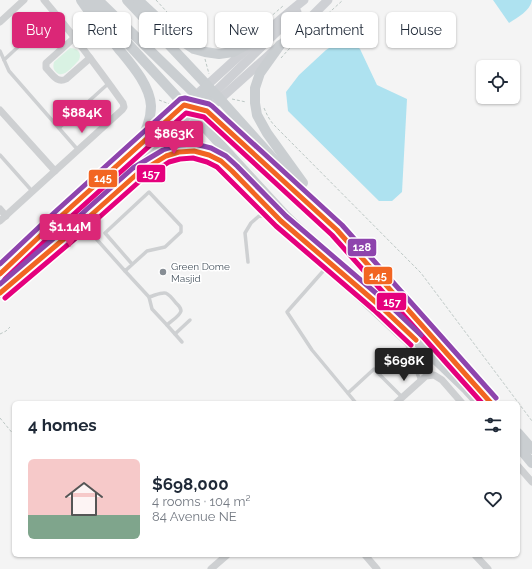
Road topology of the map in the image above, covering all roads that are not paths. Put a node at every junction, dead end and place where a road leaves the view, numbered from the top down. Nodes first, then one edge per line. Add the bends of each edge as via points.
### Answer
1 (24, 0) edge
2 (44, 0) edge
3 (81, 0) edge
4 (88, 0) edge
5 (98, 0) edge
6 (127, 0) edge
7 (138, 0) edge
8 (306, 0) edge
9 (328, 0) edge
10 (54, 12) edge
11 (0, 22) edge
12 (273, 24) edge
13 (65, 26) edge
14 (73, 37) edge
15 (73, 39) edge
16 (280, 45) junction
17 (17, 48) edge
18 (82, 48) edge
19 (238, 48) edge
20 (243, 48) edge
21 (0, 51) edge
22 (90, 58) junction
23 (4, 60) junction
24 (109, 83) junction
25 (207, 85) junction
26 (212, 96) junction
27 (0, 110) edge
28 (193, 112) junction
29 (59, 128) junction
30 (137, 148) junction
31 (78, 150) junction
32 (0, 155) edge
33 (55, 171) junction
34 (136, 174) junction
35 (32, 191) junction
36 (0, 209) edge
37 (95, 211) junction
38 (6, 216) junction
39 (0, 221) edge
40 (82, 223) junction
41 (338, 230) junction
42 (248, 262) dead end
43 (132, 264) junction
44 (325, 269) junction
45 (125, 271) junction
46 (0, 274) edge
47 (0, 293) edge
48 (149, 298) junction
49 (379, 305) junction
50 (190, 320) dead end
51 (167, 325) junction
52 (175, 334) junction
53 (182, 342) dead end
54 (420, 381) junction
55 (348, 393) junction
56 (402, 397) junction
57 (354, 401) edge
58 (398, 401) edge
59 (460, 401) edge
60 (478, 401) edge
61 (489, 401) edge
62 (520, 435) edge
63 (520, 448) edge
64 (532, 449) edge
65 (532, 463) edge
66 (520, 468) edge
67 (532, 482) edge
68 (225, 557) edge
69 (366, 557) edge
70 (477, 557) edge
71 (211, 569) edge
72 (377, 569) edge
73 (488, 569) edge

1 - 11 street
2 - 10 street
3 - 30 main road via 145,85 150,100 150,120
4 - 28 main road
5 - 26 main road
6 - 25 main road
7 - 19 main road via 194,49 219,54 233,52
8 - 12 main road
8 - 26 main road via 288,22
9 - 16 main road
13 - 14 street
15 - 22 street via 46,63 46,68 58,81 62,81
16 - 26 main road
16 - 41 main road via 256,83 257,115 274,144
17 - 23 lane
18 - 22 street
20 - 25 main road
21 - 23 lane
22 - 24 street
23 - 29 lane via 9,71
24 - 29 lane
24 - 31 street via 124,107
25 - 26 main road
26 - 28 main road
26 - 28 main road
26 - 41 main road
27 - 33 street
28 - 30 main road
28 - 34 main road
28 - 37 main road
28 - 41 main road
28 - 49 main road via 285,215
29 - 31 lane
30 - 46 main road
31 - 33 street
32 - 35 lane
33 - 35 street
34 - 37 main road
34 - 49 main road via 166,156 179,152 194,151 221,161 281,221
35 - 38 street
36 - 38 street
37 - 40 main road
38 - 39 street
40 - 45 lane
40 - 47 main road
41 - 61 main road
42 - 44 lane via 245,233 259,216 270,217
43 - 43 lane via 147,251 164,247 181,232 181,226 149,192 105,233
43 - 45 lane
44 - 54 lane via 407,345
44 - 55 lane via 287,312 312,350
45 - 48 lane
48 - 51 lane via 152,309
48 - 51 lane via 167,293 180,308 179,314
49 - 60 main road
50 - 52 lane
51 - 52 lane
52 - 53 lane
54 - 56 street
54 - 59 street via 426,376 434,375 442,380
55 - 56 lane via 374,369
55 - 57 lane
56 - 58 street
62 - 64 main road
63 - 65 main road
66 - 67 street
68 - 71 street
69 - 72 street
70 - 73 street

